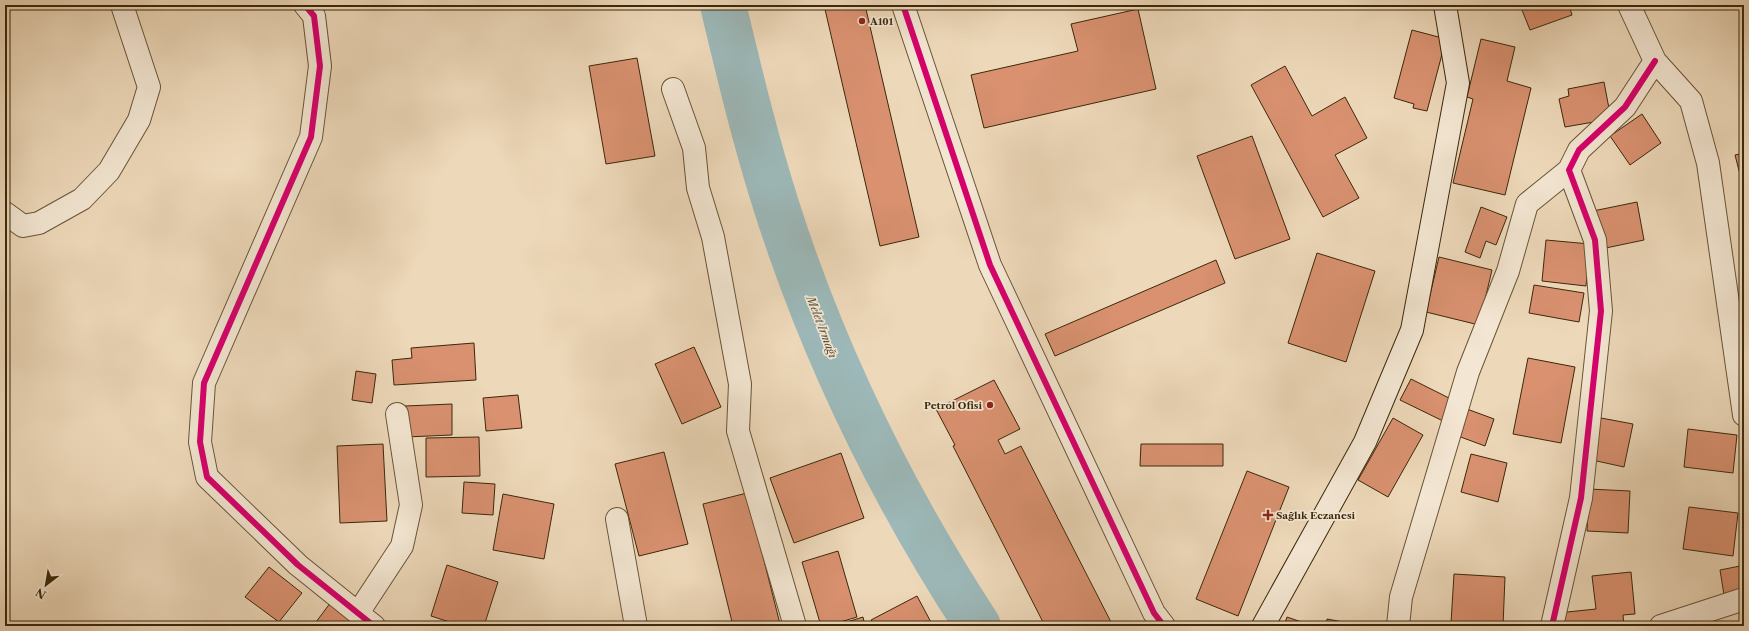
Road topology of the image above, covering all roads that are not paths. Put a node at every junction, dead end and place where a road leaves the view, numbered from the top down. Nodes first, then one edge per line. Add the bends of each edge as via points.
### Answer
1 (122, 5) edge
2 (305, 5) edge
3 (903, 5) edge
4 (1445, 5) edge
5 (1629, 5) edge
6 (1655, 61) junction
7 (673, 89) dead end
8 (1569, 170) junction
9 (5, 213) edge
10 (397, 414) dead end
11 (1744, 415) edge
12 (618, 519) dead end
13 (1744, 599) edge
14 (366, 620) edge
15 (636, 626) edge
16 (795, 626) edge
17 (1164, 626) edge
18 (1263, 626) edge
19 (1398, 626) edge
20 (1552, 626) edge
21 (1661, 626) edge

1 - 9 street via 149,87 140,120 109,171 82,199 39,223 23,226
2 - 14 street via 314,16 320,66 311,137 204,383 200,442 207,477 298,564
3 - 17 street via 990,265 1154,613
4 - 18 street via 1458,83 1412,330 1365,442
5 - 6 street
6 - 8 street via 1625,107 1579,150
6 - 11 street via 1691,101 1708,163
7 - 16 street via 694,148 698,188 713,237 740,384 738,431
8 - 19 street via 1526,204 1508,271 1468,372 1401,597
8 - 20 street via 1595,240 1601,311 1581,498
10 - 14 street via 411,505 402,546
12 - 15 street
13 - 21 street

